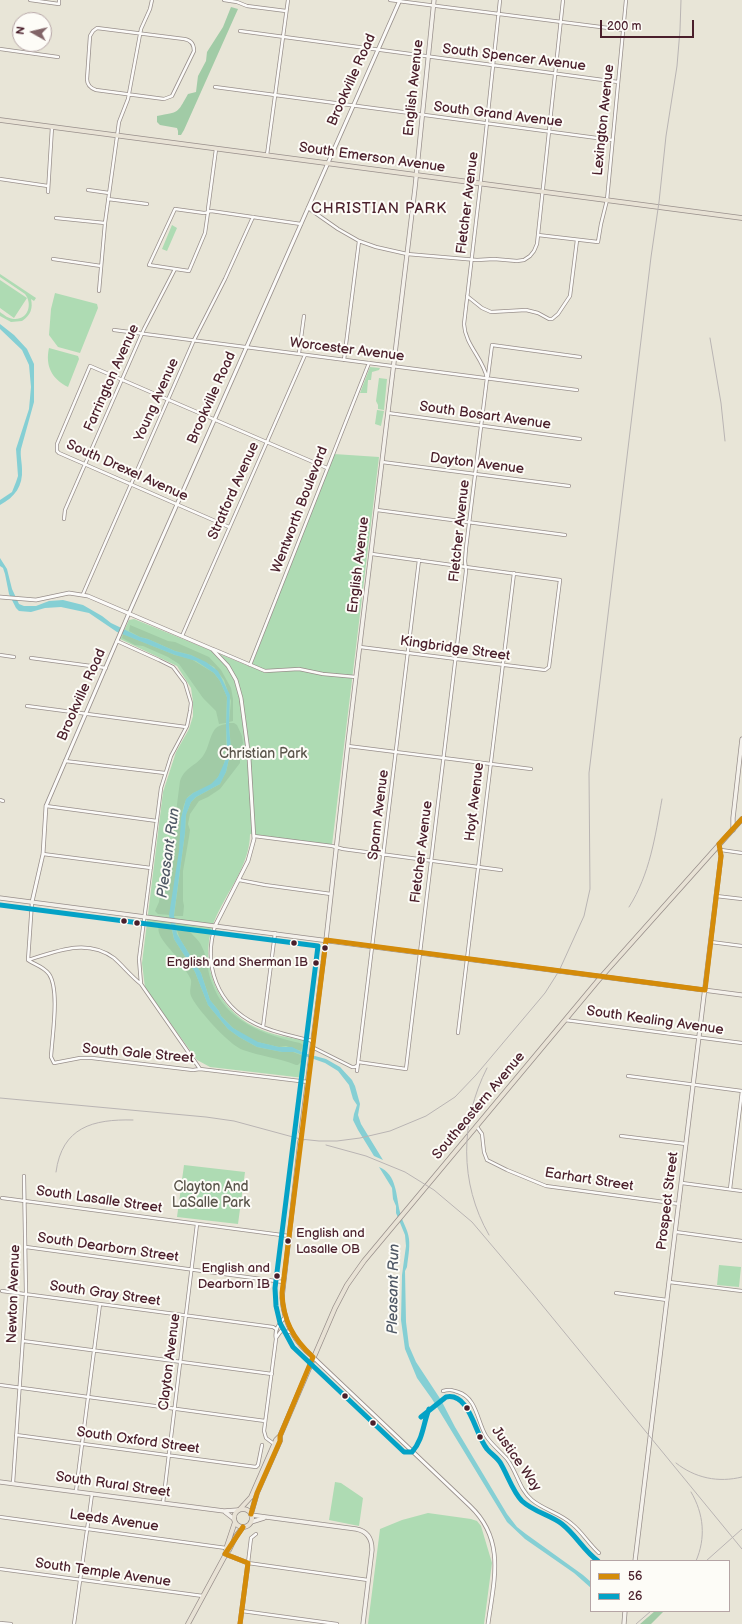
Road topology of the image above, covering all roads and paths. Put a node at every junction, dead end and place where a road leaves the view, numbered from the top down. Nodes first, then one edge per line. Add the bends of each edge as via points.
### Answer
1 (30, 0) edge
2 (59, 0) edge
3 (152, 0) edge
4 (224, 0) edge
5 (288, 0) edge
6 (390, 0) edge
7 (434, 0) edge
8 (500, 0) edge
9 (564, 0) edge
10 (626, 0) edge
11 (399, 1) edge
12 (434, 5) junction
13 (286, 11) junction
14 (498, 14) junction
15 (561, 22) junction
16 (624, 30) junction
17 (240, 31) dead end
18 (140, 33) junction
19 (283, 37) junction
20 (0, 49) edge
21 (378, 50) junction
22 (58, 57) dead end
23 (429, 57) junction
24 (493, 65) junction
25 (556, 73) junction
26 (618, 82) junction
27 (215, 87) dead end
28 (129, 95) junction
29 (275, 95) junction
30 (353, 105) junction
31 (423, 115) junction
32 (0, 120) edge
33 (487, 124) junction
34 (52, 127) junction
35 (550, 132) junction
36 (117, 135) junction
37 (612, 140) junction
38 (216, 148) junction
39 (267, 155) junction
40 (328, 164) junction
41 (416, 175) junction
42 (0, 179) edge
43 (481, 184) junction
44 (48, 186) junction
45 (88, 190) dead end
46 (48, 192) dead end
47 (544, 192) junction
48 (109, 193) junction
49 (108, 199) junction
50 (607, 200) junction
51 (147, 204) dead end
52 (308, 208) junction
53 (208, 212) junction
54 (254, 217) junction
55 (56, 218) dead end
56 (742, 218) edge
57 (104, 224) junction
58 (301, 224) junction
59 (538, 235) junction
60 (577, 240) junction
61 (359, 241) junction
62 (407, 254) junction
63 (53, 260) dead end
64 (471, 260) junction
65 (101, 266) junction
66 (175, 269) junction
67 (99, 291) dead end
68 (467, 296) junction
69 (304, 316) dead end
70 (114, 330) dead end
71 (142, 333) junction
72 (194, 340) junction
73 (246, 347) junction
74 (299, 354) junction
75 (305, 354) junction
76 (580, 357) dead end
77 (344, 360) junction
78 (368, 363) junction
79 (393, 366) junction
80 (487, 378) junction
81 (122, 380) junction
82 (577, 390) dead end
83 (168, 399) junction
84 (388, 413) junction
85 (214, 419) junction
86 (482, 426) junction
87 (580, 439) dead end
88 (267, 442) junction
89 (382, 462) junction
90 (84, 465) junction
91 (327, 468) junction
92 (476, 474) junction
93 (131, 485) junction
94 (569, 486) dead end
95 (177, 505) junction
96 (377, 510) junction
97 (64, 519) dead end
98 (470, 522) junction
99 (230, 527) junction
100 (565, 534) dead end
101 (372, 554) junction
102 (419, 560) junction
103 (466, 566) junction
104 (514, 573) junction
105 (83, 594) junction
106 (0, 598) edge
107 (129, 613) junction
108 (182, 636) junction
109 (117, 641) junction
110 (360, 647) junction
111 (212, 649) junction
112 (408, 653) junction
113 (0, 655) edge
114 (14, 657) dead end
115 (31, 658) dead end
116 (455, 660) junction
117 (250, 665) junction
118 (502, 666) junction
119 (106, 668) junction
120 (356, 677) junction
121 (28, 706) dead end
122 (86, 714) junction
123 (186, 727) junction
124 (742, 739) edge
125 (348, 746) junction
126 (396, 752) junction
127 (443, 758) junction
128 (65, 761) junction
129 (491, 764) junction
130 (531, 769) dead end
131 (165, 773) junction
132 (46, 806) junction
133 (742, 819) edge
134 (157, 821) junction
135 (732, 830) junction
136 (254, 836) junction
137 (719, 844) junction
138 (336, 847) junction
139 (721, 850) junction
140 (742, 853) edge
141 (43, 854) junction
142 (384, 855) junction
143 (431, 861) junction
144 (479, 867) junction
145 (151, 868) junction
146 (502, 870) dead end
147 (239, 880) junction
148 (331, 894) junction
149 (716, 896) junction
150 (0, 898) edge
151 (742, 899) edge
152 (32, 902) junction
153 (146, 917) junction
154 (215, 926) junction
155 (276, 933) junction
156 (326, 940) junction
157 (711, 942) junction
158 (373, 946) junction
159 (742, 946) edge
160 (420, 952) junction
161 (468, 959) junction
162 (28, 960) junction
163 (601, 977) junction
164 (140, 984) junction
165 (706, 990) junction
166 (742, 995) edge
167 (565, 1020) junction
168 (263, 1027) junction
169 (458, 1033) dead end
170 (700, 1038) junction
171 (312, 1041) junction
172 (742, 1043) edge
173 (312, 1048) junction
174 (358, 1062) junction
175 (200, 1069) junction
176 (357, 1071) dead end
177 (628, 1076) dead end
178 (308, 1082) junction
179 (694, 1085) junction
180 (742, 1091) edge
181 (477, 1126) junction
182 (301, 1132) tunnel mouth
183 (621, 1136) dead end
184 (300, 1141) tunnel mouth
185 (687, 1144) junction
186 (24, 1176) dead end
187 (682, 1183) junction
188 (730, 1189) junction
189 (742, 1191) edge
190 (2, 1198) dead end
191 (25, 1201) junction
192 (679, 1204) junction
193 (197, 1224) junction
194 (676, 1232) junction
195 (289, 1236) junction
196 (742, 1241) edge
197 (26, 1247) junction
198 (192, 1270) junction
199 (283, 1282) junction
200 (669, 1282) junction
201 (2, 1291) dead end
202 (742, 1291) edge
203 (616, 1293) dead end
204 (26, 1294) junction
205 (667, 1300) junction
206 (100, 1304) junction
207 (186, 1315) junction
208 (284, 1317) junction
209 (276, 1328) junction
210 (291, 1332) junction
211 (276, 1338) junction
212 (23, 1341) junction
213 (94, 1350) junction
214 (314, 1357) junction
215 (180, 1362) junction
216 (272, 1374) junction
217 (0, 1385) edge
218 (19, 1388) junction
219 (443, 1391) dead end
220 (88, 1397) junction
221 (174, 1408) junction
222 (265, 1421) junction
223 (16, 1435) junction
224 (280, 1436) junction
225 (82, 1444) junction
226 (274, 1444) junction
227 (262, 1445) dead end
228 (169, 1456) junction
229 (0, 1482) edge
230 (13, 1483) junction
231 (76, 1491) junction
232 (92, 1493) junction
233 (163, 1503) junction
234 (239, 1510) junction
235 (224, 1511) junction
236 (251, 1514) junction
237 (0, 1517) edge
238 (265, 1518) junction
239 (234, 1520) junction
240 (251, 1522) junction
241 (243, 1527) junction
242 (87, 1529) junction
243 (256, 1534) dead end
244 (226, 1551) junction
245 (599, 1553) dead end
246 (635, 1560) edge
247 (248, 1563) junction
248 (0, 1569) edge
249 (80, 1580) junction
250 (368, 1580) junction
251 (203, 1596) junction
252 (242, 1611) junction
253 (625, 1613) edge
254 (0, 1622) edge
255 (11, 1624) edge
256 (74, 1624) edge
257 (188, 1624) edge
258 (240, 1624) edge
259 (337, 1624) edge
260 (363, 1624) edge
261 (488, 1624) edge
262 (624, 1624) edge

1 - 2 street via 59,4
3 - 18 street
4 - 13 street
5 - 13 street
6 - 11 street
7 - 12 main road, English Avenue
8 - 14 street, Fletcher Avenue
9 - 15 street
10 - 16 street, Lexington Avenue
11 - 12 street
11 - 21 street, Brookville Road
12 - 14 street
12 - 23 main road, English Avenue
13 - 19 street
14 - 15 street
14 - 24 street, Fletcher Avenue
15 - 16 street
15 - 25 street
16 - 26 street, Lexington Avenue
17 - 19 street, South Spencer Avenue
18 - 28 street
18 - 28 street via 100,28 94,30 90,36 86,77 89,87
18 - 28 street via 187,39 193,44 194,50 172,96 164,99
19 - 21 street, South Spencer Avenue
19 - 29 street
20 - 22 street
21 - 23 street, South Spencer Avenue
21 - 30 street, Brookville Road
23 - 24 street, South Spencer Avenue
23 - 31 main road, English Avenue
24 - 25 street, South Spencer Avenue
24 - 33 street, Fletcher Avenue
25 - 26 street, South Spencer Avenue
25 - 35 street
26 - 37 street, Lexington Avenue
27 - 29 street, South Grand Avenue
28 - 36 street via 119,120
29 - 30 street, South Grand Avenue
29 - 39 street
30 - 31 street, South Grand Avenue
30 - 40 street, Brookville Road
31 - 33 street, South Grand Avenue
31 - 41 main road, English Avenue
32 - 34 main road, South Emerson Avenue
33 - 35 street, South Grand Avenue
33 - 43 street, Fletcher Avenue
34 - 36 main road, South Emerson Avenue
34 - 44 street
35 - 37 street, South Grand Avenue
35 - 47 street
36 - 38 main road, South Emerson Avenue
36 - 48 street
37 - 50 street, Lexington Avenue
38 - 39 main road, South Emerson Avenue
38 - 53 street
39 - 40 main road, South Emerson Avenue
40 - 41 main road, South Emerson Avenue
40 - 52 street, Brookville Road
41 - 43 main road, South Emerson Avenue
41 - 62 main road, English Avenue
42 - 44 street
43 - 47 main road, South Emerson Avenue
43 - 64 street, Fletcher Avenue
44 - 46 street
45 - 48 street
47 - 50 main road, South Emerson Avenue
47 - 59 street
48 - 49 street
49 - 51 street
49 - 57 street
50 - 56 main road, South Emerson Avenue
50 - 60 street, Lexington Avenue via 598,242
52 - 58 street, Brookville Road
52 - 61 street
53 - 54 street
53 - 66 street via 205,234 189,271
53 - 66 street via 175,209 149,265
54 - 58 street
54 - 72 street, Young Avenue
55 - 57 street
57 - 65 street
58 - 73 street, Brookville Road
59 - 60 street
59 - 64 street via 534,251 523,260
60 - 68 street via 570,296 558,314 551,319 526,310 491,312
61 - 62 street
61 - 77 street
62 - 64 street
62 - 79 main road, English Avenue
63 - 65 street
64 - 68 street, Fletcher Avenue
65 - 67 street
66 - 71 street, Farrington Avenue
68 - 80 street, Fletcher Avenue via 464,331 481,360
69 - 74 street
70 - 71 street, Worcester Avenue
71 - 72 street, Worcester Avenue
71 - 81 street, Farrington Avenue
72 - 73 street, Worcester Avenue
72 - 83 street, Young Avenue
73 - 74 street, Worcester Avenue
73 - 85 street, Brookville Road
74 - 75 street, Worcester Avenue
75 - 77 street, Worcester Avenue
75 - 88 street, Stratford Avenue
76 - 80 street via 492,346
77 - 78 street, Worcester Avenue
78 - 79 street, Worcester Avenue
78 - 91 street, Wentworth Boulevard
79 - 80 street, Worcester Avenue
79 - 84 main road, English Avenue
80 - 82 street, Worcester Avenue
80 - 86 street, Fletcher Avenue
81 - 83 street
81 - 90 street, Farrington Avenue
81 - 90 street, South Drexel Avenue via 90,366 57,444 59,453
83 - 85 street
83 - 93 street, Young Avenue
84 - 86 street, South Bosart Avenue
84 - 89 main road, English Avenue
85 - 88 street
85 - 95 street, Brookville Road
86 - 87 street, South Bosart Avenue
86 - 92 street, Fletcher Avenue
88 - 91 street
88 - 99 street, Stratford Avenue
89 - 92 street, Dayton Avenue
89 - 96 main road, English Avenue
90 - 93 street, South Drexel Avenue
90 - 97 street, Farrington Avenue via 65,510
91 - 117 street, Wentworth Boulevard
92 - 94 street, Dayton Avenue
92 - 98 street, Fletcher Avenue
93 - 95 street, South Drexel Avenue
93 - 105 street, Young Avenue
95 - 99 street, South Drexel Avenue
95 - 107 street, Brookville Road
96 - 98 street
96 - 101 main road, English Avenue
98 - 100 street
98 - 103 street, Fletcher Avenue
99 - 108 street, Stratford Avenue
101 - 102 street
101 - 110 main road, English Avenue
102 - 103 street
102 - 112 street, Spann Avenue
103 - 104 street
103 - 116 street, Fletcher Avenue
104 - 118 street, Hoyt Avenue
104 - 118 street, Kingbridge Street via 560,580 553,644 547,670
105 - 106 street via 65,594 38,600
105 - 107 street
107 - 108 street
107 - 109 street, Brookville Road
108 - 111 street
109 - 119 street, Brookville Road
109 - 123 street via 164,662 179,674 185,683 190,700
110 - 112 street, Kingbridge Street
110 - 120 main road, English Avenue
111 - 117 street
111 - 136 street via 232,672 240,696 249,758
112 - 116 street, Kingbridge Street
112 - 126 street, Spann Avenue
113 - 114 street
115 - 119 street
116 - 118 street, Kingbridge Street
116 - 127 street, Fletcher Avenue
117 - 120 street via 266,671 299,669
118 - 129 street, Hoyt Avenue
119 - 122 street, Brookville Road
120 - 125 main road, English Avenue
121 - 122 street
122 - 123 street
122 - 128 street, Brookville Road
123 - 131 street
124 - 135 main road
125 - 126 street
125 - 138 main road, English Avenue
126 - 127 street
126 - 142 street, Spann Avenue
127 - 129 street
127 - 143 street, Fletcher Avenue
128 - 131 street
128 - 132 street, Brookville Road
129 - 130 street
129 - 144 street, Hoyt Avenue
131 - 134 street
132 - 134 street
132 - 141 street, Brookville Road
133 - 135 main road, Southeastern Avenue
134 - 145 street
135 - 137 main road, Southeastern Avenue
136 - 138 street
136 - 147 street via 250,857
137 - 139 main road, Prospect Street
137 - 163 main road, Southeastern Avenue
138 - 142 street
138 - 148 main road, English Avenue
139 - 140 street
139 - 149 main road, Prospect Street
141 - 145 street
141 - 152 street, Brookville Road
142 - 143 street
142 - 158 street, Spann Avenue
143 - 144 street
143 - 160 street, Fletcher Avenue
144 - 146 street
144 - 161 street, Hoyt Avenue
145 - 153 street
147 - 148 street
147 - 154 street
148 - 156 main road, English Avenue
149 - 151 street
149 - 157 main road, Prospect Street
150 - 152 main road
152 - 153 main road
152 - 162 street
153 - 154 main road
153 - 164 street via 139,964
154 - 155 main road
154 - 168 street via 210,955 217,985 233,1008
155 - 156 main road
155 - 168 street
156 - 158 main road
156 - 171 main road, English Avenue
157 - 159 street
157 - 165 main road, Prospect Street
158 - 160 main road
158 - 174 street, Spann Avenue
160 - 161 main road
160 - 174 street, Fletcher Avenue via 406,1069
161 - 163 main road
161 - 169 street, Hoyt Avenue
162 - 164 street via 72,947 91,948 113,958
162 - 175 street, South Gale Street via 46,970 54,986 52,1061 55,1064 92,1058
163 - 165 main road
163 - 167 main road, Southeastern Avenue
164 - 175 street
165 - 166 main road
165 - 170 main road, Prospect Street
167 - 170 street, South Kealing Avenue
167 - 181 main road, Southeastern Avenue
168 - 171 street
170 - 172 street, South Kealing Avenue
170 - 179 main road, Prospect Street
171 - 173 main road, English Avenue
173 - 174 street via 353,1067
173 - 178 main road, English Avenue
174 - 176 street, Spann Avenue
175 - 178 street
177 - 179 street
178 - 182 main road, English Avenue
179 - 180 street
179 - 185 main road, Prospect Street
180 - 188 street
181 - 192 street, Earhart Street via 482,1134 487,1160 546,1186
181 - 214 main road, Southeastern Avenue via 364,1260 335,1308
183 - 185 street
184 - 195 main road
185 - 187 main road, Prospect Street
186 - 191 street, Newton Avenue
187 - 188 street
187 - 192 main road, Prospect Street
188 - 189 street
190 - 191 street, South Lasalle Street
191 - 193 street, South Lasalle Street
191 - 197 street, Newton Avenue
192 - 194 main road, Prospect Street
193 - 195 street, South Lasalle Street
193 - 198 street, Clayton Avenue
194 - 196 street
194 - 200 main road, Prospect Street
195 - 199 main road
197 - 198 street, South Dearborn Street
197 - 204 street, Newton Avenue
198 - 199 street, South Dearborn Street
198 - 207 street, Clayton Avenue
199 - 208 main road
200 - 202 street
200 - 205 main road, Prospect Street
201 - 204 street, South Gray Street
203 - 205 street
204 - 206 street, South Gray Street
204 - 212 street, Newton Avenue
205 - 246 main road, Prospect Street
206 - 207 street, South Gray Street
206 - 213 street
207 - 209 street, South Gray Street
207 - 215 street, Clayton Avenue
208 - 209 street
208 - 210 main road
209 - 211 street
210 - 211 street via 281,1331
210 - 214 main road
211 - 216 street
212 - 213 street
212 - 218 street, Newton Avenue
213 - 215 street
213 - 220 street
214 - 224 main road, Southeastern Avenue
214 - 261 street via 482,1520 492,1539 495,1557
215 - 216 street
215 - 221 street, Clayton Avenue
216 - 222 street
217 - 218 street
218 - 220 street
218 - 223 street, Newton Avenue
219 - 245 street, Justice Way via 449,1389 467,1396 473,1403 486,1435 506,1458 527,1496 572,1524
220 - 221 street
220 - 225 street
221 - 222 street
221 - 228 street, Clayton Avenue
222 - 226 street via 265,1436
223 - 225 street, South Oxford Street
223 - 230 street, Newton Avenue
224 - 226 main road, Southeastern Avenue
224 - 236 main road, Southeastern Avenue
225 - 228 street, South Oxford Street
225 - 231 street
226 - 234 main road, Southeastern Avenue via 251,1497
227 - 228 street, South Oxford Street via 256,1467
228 - 233 street, Clayton Avenue
229 - 230 main road, South Rural Street
230 - 231 main road, South Rural Street
231 - 232 main road, South Rural Street
232 - 233 main road, South Rural Street
232 - 242 street
233 - 235 main road, South Rural Street
234 - 235 main road, South Rural Street
234 - 236 main road via 248,1510
234 - 239 main road
235 - 239 main road
236 - 238 main road
236 - 240 main road
237 - 242 street, Leeds Avenue
238 - 240 main road
238 - 250 main road via 363,1531 372,1542
239 - 241 main road
239 - 244 main road
240 - 241 main road
241 - 244 main road
242 - 244 street, Leeds Avenue
242 - 249 street
243 - 247 street via 251,1538
244 - 247 main road, Leeds Avenue
244 - 251 main road
247 - 250 street, Leeds Avenue
247 - 252 main road
248 - 249 street, South Temple Avenue
249 - 251 street, South Temple Avenue
249 - 256 street
250 - 260 main road
251 - 257 main road
252 - 258 main road
252 - 259 street
253 - 262 main road
254 - 255 street

